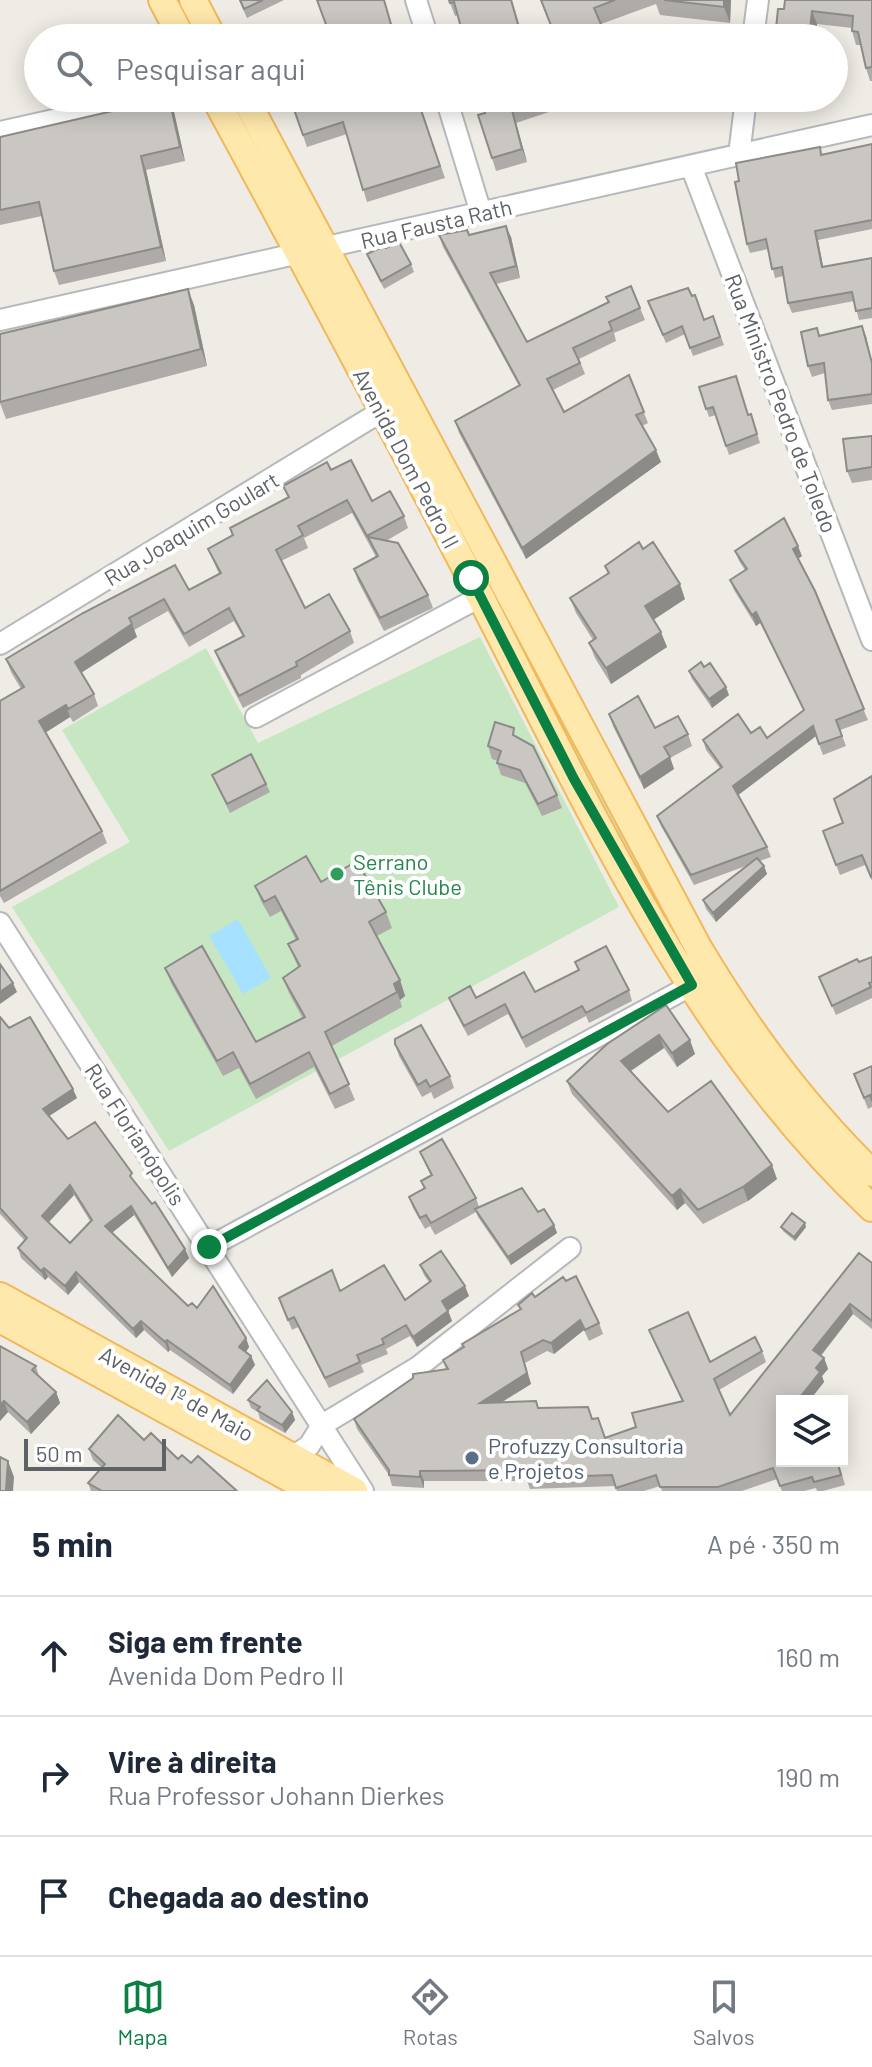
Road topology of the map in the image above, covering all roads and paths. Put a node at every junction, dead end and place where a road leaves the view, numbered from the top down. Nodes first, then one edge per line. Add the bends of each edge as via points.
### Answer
1 (162, 0) edge
2 (193, 0) edge
3 (416, 0) edge
4 (758, 0) edge
5 (175, 24) edge
6 (206, 24) edge
7 (424, 24) edge
8 (755, 24) edge
9 (89, 112) edge
10 (222, 112) edge
11 (252, 112) edge
12 (450, 112) edge
13 (744, 112) edge
14 (872, 125) edge
15 (0, 132) edge
16 (739, 155) junction
17 (691, 166) junction
18 (481, 213) junction
19 (324, 248) junction
20 (298, 254) junction
21 (0, 320) edge
22 (382, 411) junction
23 (480, 597) junction
24 (872, 640) edge
25 (0, 644) edge
26 (256, 717) dead end
27 (0, 923) edge
28 (692, 985) junction
29 (872, 1173) edge
30 (872, 1208) edge
31 (209, 1247) junction
32 (570, 1248) dead end
33 (0, 1296) edge
34 (0, 1319) edge
35 (322, 1425) junction
36 (292, 1457) junction
37 (313, 1491) edge
38 (354, 1491) edge
39 (363, 1491) edge

1 - 5 main road
2 - 6 main road
3 - 7 street
4 - 8 street
9 - 15 street
10 - 20 main road, Avenida Dom Pedro II
11 - 19 main road, Avenida Dom Pedro II
12 - 18 street
13 - 16 street
14 - 16 street, Rua Fausta Rath
16 - 17 street, Rua Fausta Rath
17 - 18 street, Rua Fausta Rath
17 - 24 street, Rua Ministro Pedro de Toledo
18 - 19 street, Rua Fausta Rath
19 - 20 street, Rua Fausta Rath
19 - 29 main road, Avenida Dom Pedro II via 706,961 770,1057
20 - 21 street, Rua Fausta Rath
20 - 22 main road, Avenida Dom Pedro II
22 - 23 main road, Avenida Dom Pedro II
22 - 25 street, Rua Joaquim Goulart
23 - 26 street
23 - 28 main road, Avenida Dom Pedro II via 574,779
27 - 31 street, Rua Florianópolis
28 - 30 main road, Avenida Dom Pedro II via 779,1109
28 - 31 street
31 - 35 street, Rua Florianópolis
32 - 35 street via 406,1375
33 - 36 main road, Avenida 1º de Maio
34 - 37 main road, Avenida 1º de Maio
35 - 36 street via 309,1446
35 - 39 street, Rua Florianópolis
36 - 38 main road, Avenida 1º de Maio

